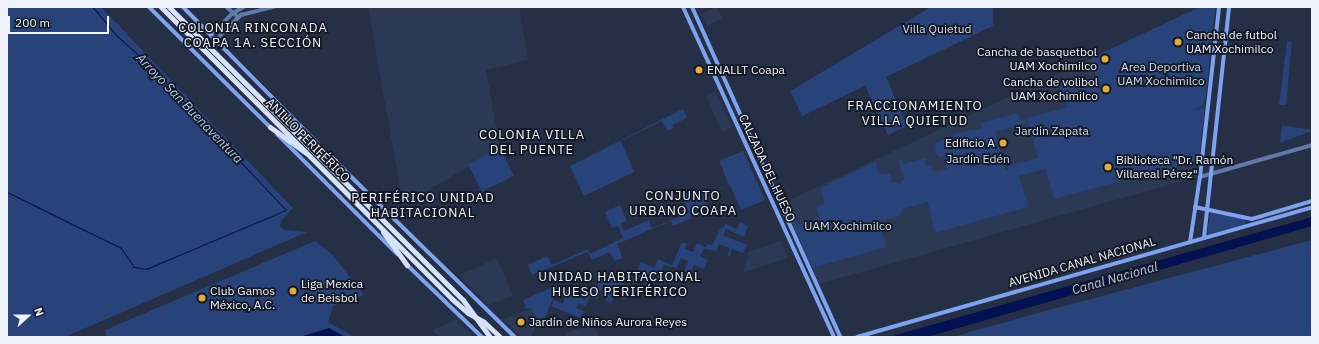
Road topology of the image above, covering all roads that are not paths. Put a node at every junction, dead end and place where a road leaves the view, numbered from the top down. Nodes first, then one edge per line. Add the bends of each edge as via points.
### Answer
1 (149, 7) edge
2 (161, 7) edge
3 (169, 7) edge
4 (183, 7) edge
5 (227, 7) edge
6 (233, 7) edge
7 (244, 7) edge
8 (250, 7) edge
9 (274, 7) edge
10 (683, 7) edge
11 (692, 7) edge
12 (1219, 7) edge
13 (1229, 7) edge
14 (235, 12) junction
15 (251, 12) junction
16 (240, 16) junction
17 (212, 34) junction
18 (217, 39) junction
19 (259, 98) junction
20 (270, 127) junction
21 (1312, 145) edge
22 (308, 154) junction
23 (335, 162) junction
24 (1210, 174) junction
25 (1200, 177) junction
26 (1312, 201) edge
27 (1195, 207) junction
28 (1312, 207) edge
29 (1207, 208) junction
30 (380, 226) junction
31 (1204, 238) junction
32 (1190, 242) junction
33 (407, 265) junction
34 (833, 336) edge
35 (482, 337) edge
36 (490, 337) edge
37 (500, 337) edge
38 (515, 337) edge
39 (840, 337) edge
40 (857, 337) edge

1 - 20 main road
2 - 22 highway, ANILLO PERIFÉRICO
3 - 19 highway, ANILLO PERIFÉRICO
4 - 17 main road
5 - 14 street
6 - 14 street
7 - 14 street
8 - 15 street
9 - 15 street
10 - 34 main road, CALZADA DEL HUESO
11 - 39 main road, CALZADA DEL HUESO
12 - 25 main road
13 - 24 main road
14 - 16 street
14 - 17 street
15 - 16 street
16 - 18 street
17 - 18 main road
18 - 23 main road
19 - 23 highway via 286,118
19 - 36 highway, ANILLO PERIFÉRICO, bridge via 463,300
20 - 22 highway
20 - 33 main road
21 - 24 street
22 - 30 highway, ANILLO PERIFÉRICO
23 - 38 main road
24 - 25 street
24 - 29 main road
25 - 27 main road
26 - 29 main road via 1252,219
27 - 29 main road
27 - 32 main road
28 - 31 main road, AVENIDA CANAL NACIONAL
29 - 31 main road
30 - 33 highway
30 - 37 highway, ANILLO PERIFÉRICO via 462,309 484,322
31 - 32 main road, AVENIDA CANAL NACIONAL
32 - 40 main road, AVENIDA CANAL NACIONAL
33 - 35 main road

